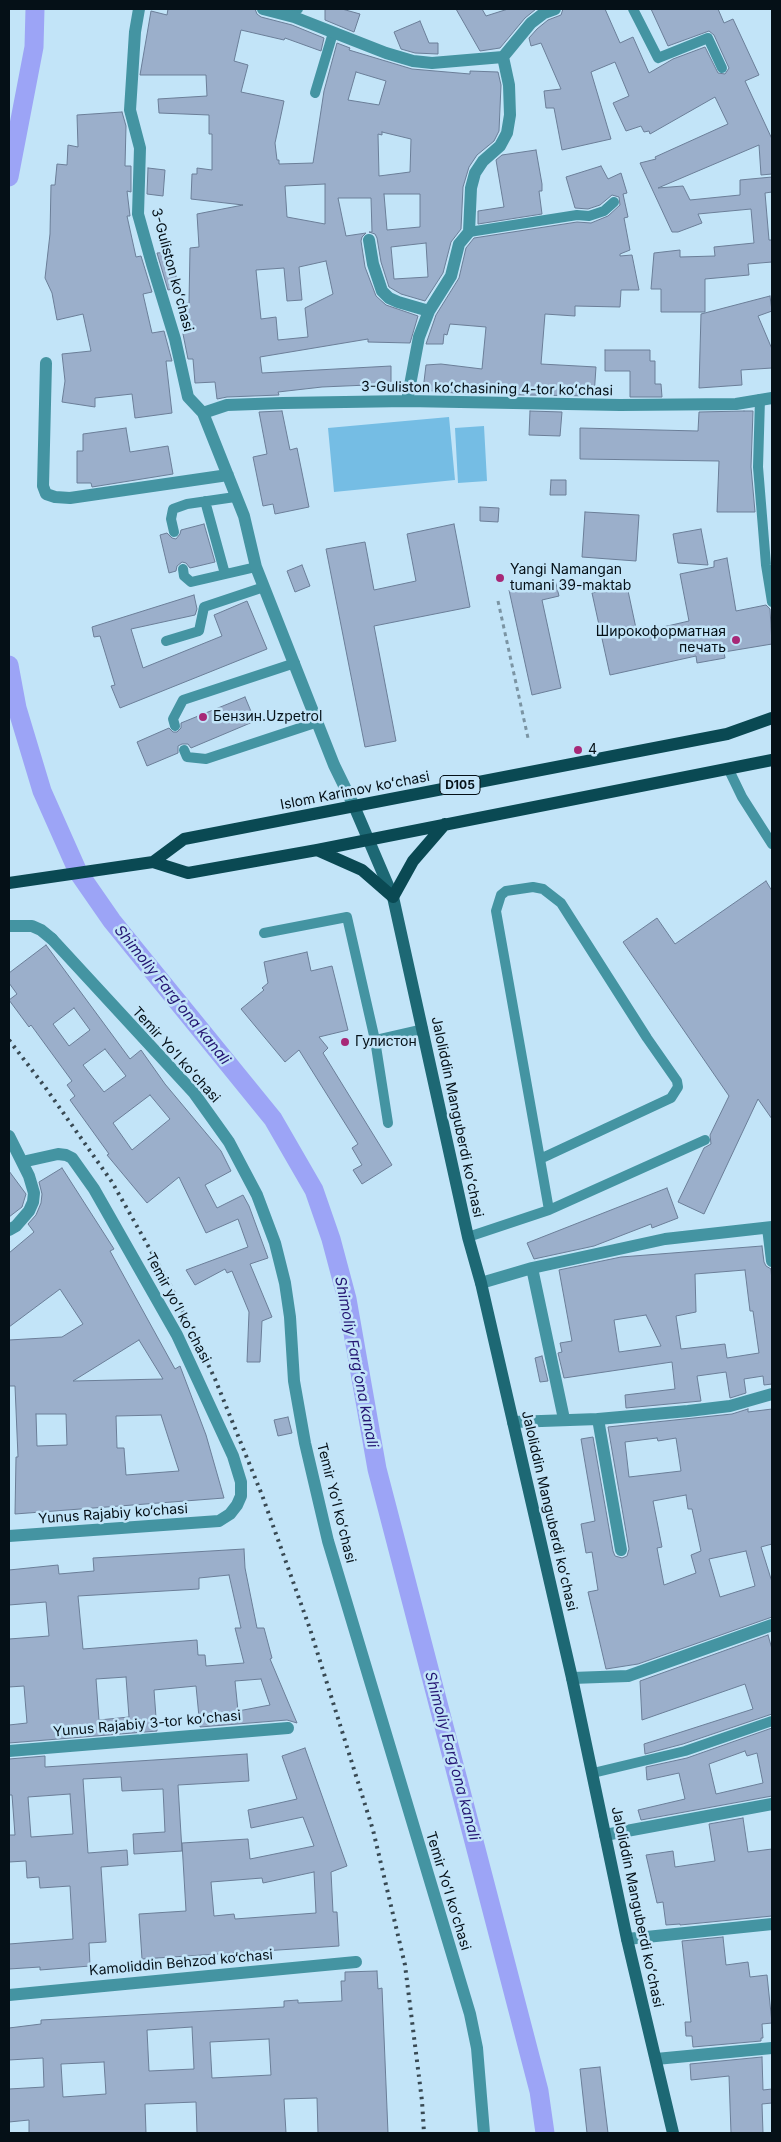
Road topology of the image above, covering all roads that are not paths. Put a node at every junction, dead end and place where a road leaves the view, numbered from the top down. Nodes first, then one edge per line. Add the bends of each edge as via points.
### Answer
1 (139, 9) edge
2 (263, 9) edge
3 (298, 9) edge
4 (554, 9) edge
5 (633, 9) edge
6 (283, 14) junction
7 (334, 33) junction
8 (503, 57) junction
9 (722, 68) dead end
10 (315, 93) dead end
11 (614, 202) dead end
12 (469, 232) junction
13 (369, 240) dead end
14 (429, 311) junction
15 (46, 363) dead end
16 (766, 399) edge
17 (407, 401) junction
18 (203, 413) junction
19 (228, 475) junction
20 (235, 497) junction
21 (205, 502) junction
22 (174, 532) dead end
23 (256, 567) junction
24 (183, 569) dead end
25 (224, 574) junction
26 (264, 588) junction
27 (772, 602) edge
28 (166, 641) dead end
29 (295, 663) junction
30 (772, 718) edge
31 (318, 722) junction
32 (175, 726) dead end
33 (184, 750) dead end
34 (772, 760) edge
35 (728, 768) junction
36 (354, 806) junction
37 (445, 824) junction
38 (368, 839) junction
39 (772, 844) edge
40 (317, 850) junction
41 (153, 862) junction
42 (9, 883) edge
43 (394, 897) junction
44 (9, 926) edge
45 (264, 933) dead end
46 (422, 1029) junction
47 (375, 1040) junction
48 (388, 1124) dead end
49 (9, 1136) edge
50 (705, 1140) dead end
51 (540, 1160) junction
52 (22, 1162) junction
53 (549, 1210) junction
54 (770, 1228) edge
55 (9, 1230) edge
56 (468, 1237) junction
57 (772, 1261) edge
58 (532, 1268) junction
59 (481, 1283) junction
60 (772, 1394) edge
61 (564, 1419) junction
62 (598, 1419) junction
63 (513, 1422) junction
64 (219, 1521) joint
65 (9, 1536) edge
66 (621, 1550) dead end
67 (772, 1625) edge
68 (572, 1678) junction
69 (772, 1721) edge
70 (288, 1728) dead end
71 (9, 1751) edge
72 (593, 1773) junction
73 (772, 1804) edge
74 (605, 1835) junction
75 (772, 1924) edge
76 (627, 1939) junction
77 (356, 1962) dead end
78 (9, 1995) edge
79 (772, 2048) edge
80 (656, 2060) junction
81 (484, 2133) edge
82 (673, 2133) edge

1 - 18 street, 3-Guliston koʻchasi via 130,110 140,148 138,214 176,339 188,397
2 - 6 street
3 - 6 lane
4 - 8 street via 531,23
5 - 9 lane via 658,58 708,38
6 - 7 street
7 - 8 street via 413,61 432,63
7 - 10 lane
8 - 12 street via 509,85 507,133 476,173 471,188
11 - 12 lane via 604,211 589,216 577,215
12 - 14 street via 459,244 451,276
13 - 14 street via 372,264 382,291 398,302
14 - 17 street via 412,364
15 - 19 street via 43,486 46,494 70,498
16 - 17 street, 3-Guliston koʻchasining 4-tor koʻchasi via 736,404 630,405
16 - 27 lane via 758,467
17 - 18 street, 3-Guliston koʻchasining 4-tor koʻchasi via 227,405
18 - 19 street, 3-Guliston koʻchasi
19 - 20 street, 3-Guliston koʻchasi
20 - 21 lane
20 - 23 street, 3-Guliston koʻchasi via 244,516
21 - 22 lane via 174,509 171,519
21 - 25 lane
23 - 25 lane
23 - 26 street, 3-Guliston koʻchasi
24 - 25 lane via 184,576 191,582
26 - 28 lane via 204,607 199,631
26 - 29 street, 3-Guliston koʻchasi
29 - 31 street, 3-Guliston koʻchasi
29 - 32 lane via 183,700 173,719
30 - 36 main road, Islom Karimov koʻchasi / D105 via 727,734
31 - 33 lane via 206,759 187,757
31 - 36 street, 3-Guliston koʻchasi
34 - 35 main road, Islom Karimov koʻchasi / D105
35 - 37 main road, Islom Karimov koʻchasi / D105
35 - 39 lane
36 - 38 main road, Jaloliddin Manguberdi koʻchasi
36 - 41 main road, Islom Karimov koʻchasi / D105 via 184,839
37 - 38 main road, Islom Karimov koʻchasi / D105
37 - 43 main road via 413,861
38 - 40 main road, Islom Karimov koʻchasi / D105
38 - 43 main road, Jaloliddin Manguberdi koʻchasi
40 - 41 main road, Islom Karimov koʻchasi / D105 via 188,873
40 - 43 main road via 362,870
41 - 42 main road, Islom Karimov koʻchasi / D105
43 - 46 main road, Jaloliddin Manguberdi koʻchasi
44 - 81 street, Temir Yoʻl koʻchasi via 32,926 41,930 194,1093 229,1142 257,1195 275,1243 285,1283 294,1381 328,1541 470,2014 477,2048
45 - 47 lane via 347,917
46 - 47 lane
46 - 56 main road, Jaloliddin Manguberdi koʻchasi
47 - 48 lane
49 - 52 street
50 - 53 lane
51 - 51 lane via 671,1098 678,1087 561,902 543,889 533,887 506,891 501,895 496,911
51 - 53 lane
52 - 55 street via 34,1193 33,1202 22,1219
52 - 64 street, Temir yoʻl koʻchasi via 58,1154 72,1158 147,1278 233,1456 241,1482 237,1505
53 - 56 lane
54 - 57 street
54 - 58 street via 665,1239
56 - 59 main road, Jaloliddin Manguberdi koʻchasi
58 - 59 street
58 - 61 street
59 - 63 main road, Jaloliddin Manguberdi koʻchasi
60 - 62 street via 730,1406
61 - 62 street
61 - 63 street
62 - 66 street
63 - 68 main road, Jaloliddin Manguberdi koʻchasi
64 - 65 street, Yunus Rajabiy ko‘chasi
67 - 68 street via 628,1676
68 - 72 main road, Jaloliddin Manguberdi koʻchasi
69 - 72 lane via 685,1751
70 - 71 street, Yunus Rajabiy 3-tor koʻchasi
72 - 74 main road, Jaloliddin Manguberdi koʻchasi
73 - 74 street
74 - 76 main road, Jaloliddin Manguberdi koʻchasi
75 - 76 street
76 - 80 main road, Jaloliddin Manguberdi koʻchasi
77 - 78 street, Kamoliddin Behzod ko‘chasi
79 - 80 street
80 - 82 main road, Jaloliddin Manguberdi koʻchasi

